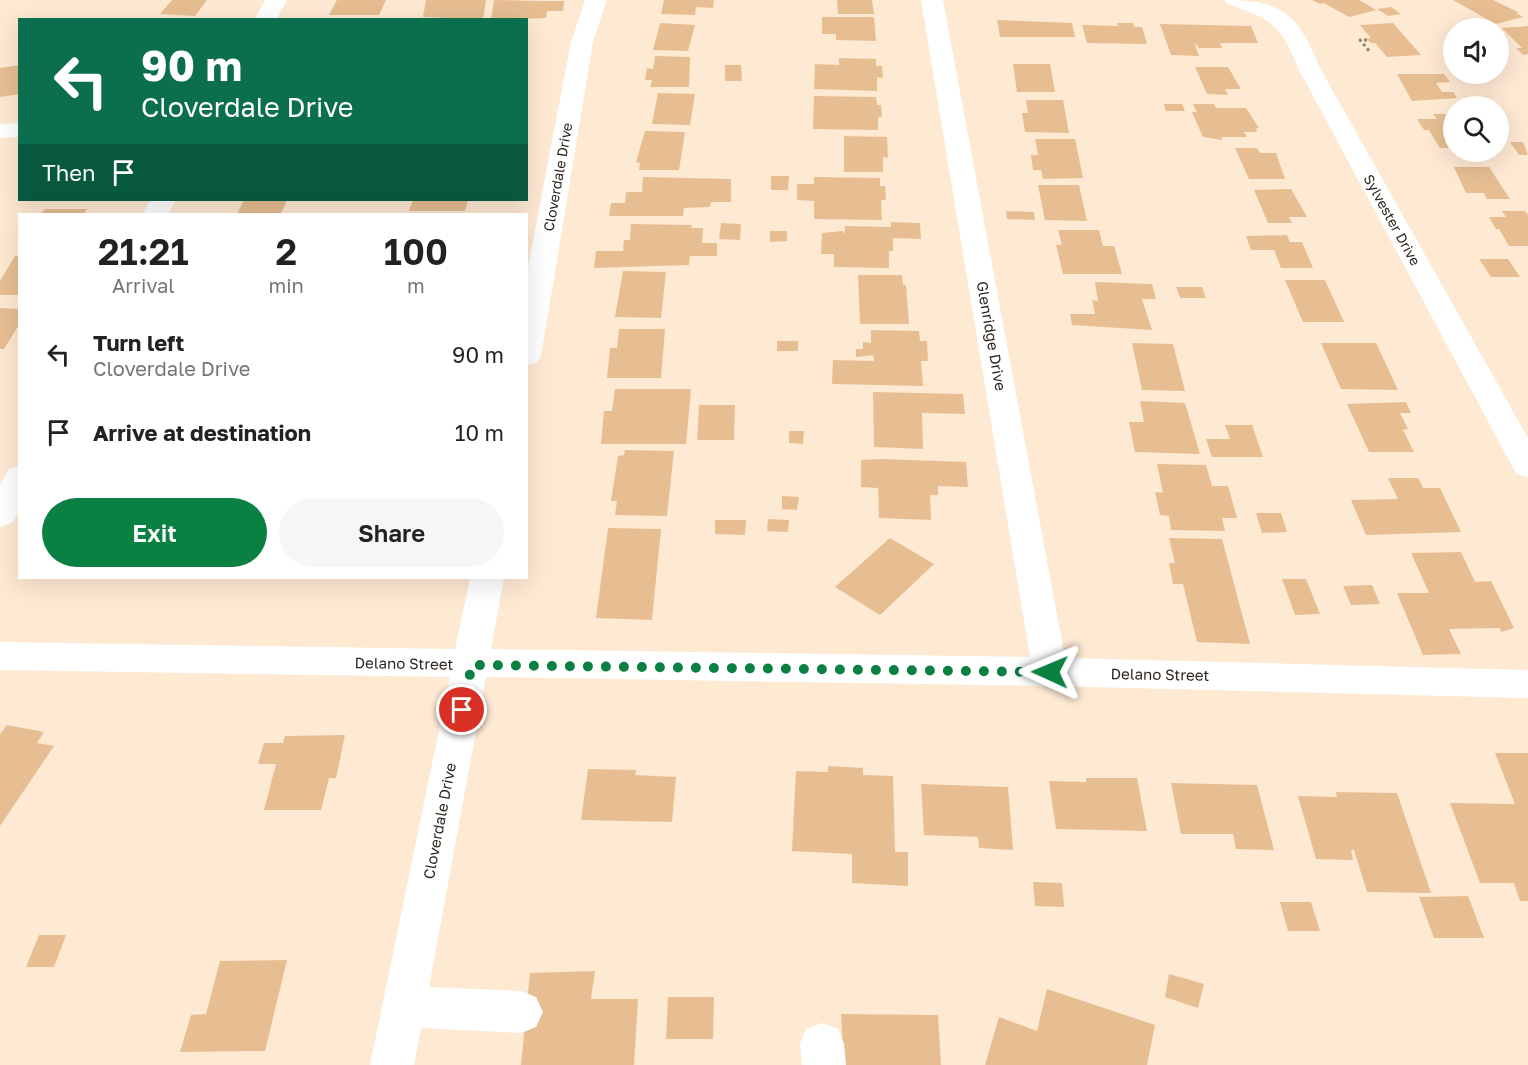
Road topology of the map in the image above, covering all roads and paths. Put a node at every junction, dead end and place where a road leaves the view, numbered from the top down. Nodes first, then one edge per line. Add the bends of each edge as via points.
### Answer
1 (276, 0) edge
2 (596, 0) edge
3 (933, 0) edge
4 (1235, 0) edge
5 (266, 18) edge
6 (1367, 40) dead end
7 (1370, 52) dead end
8 (18, 130) edge
9 (0, 131) edge
10 (528, 345) edge
11 (1528, 466) edge
12 (18, 481) edge
13 (0, 515) edge
14 (487, 579) edge
15 (0, 656) edge
16 (472, 665) junction
17 (1050, 672) junction
18 (1528, 684) edge
19 (403, 1007) junction
20 (521, 1012) dead end
21 (392, 1065) edge

1 - 5 street
2 - 10 street, Cloverdale Drive via 582,42
3 - 17 street, Glenridge Drive
4 - 11 street, Sylvester Drive via 1274,13 1295,32 1310,68
6 - 7 path via 1360,40
8 - 9 street
12 - 13 street
14 - 16 street, Cloverdale Drive
15 - 16 street, Delano Street
16 - 17 street, Delano Street
16 - 19 street, Cloverdale Drive
17 - 18 street, Delano Street
19 - 20 street
19 - 21 street, Cloverdale Drive

